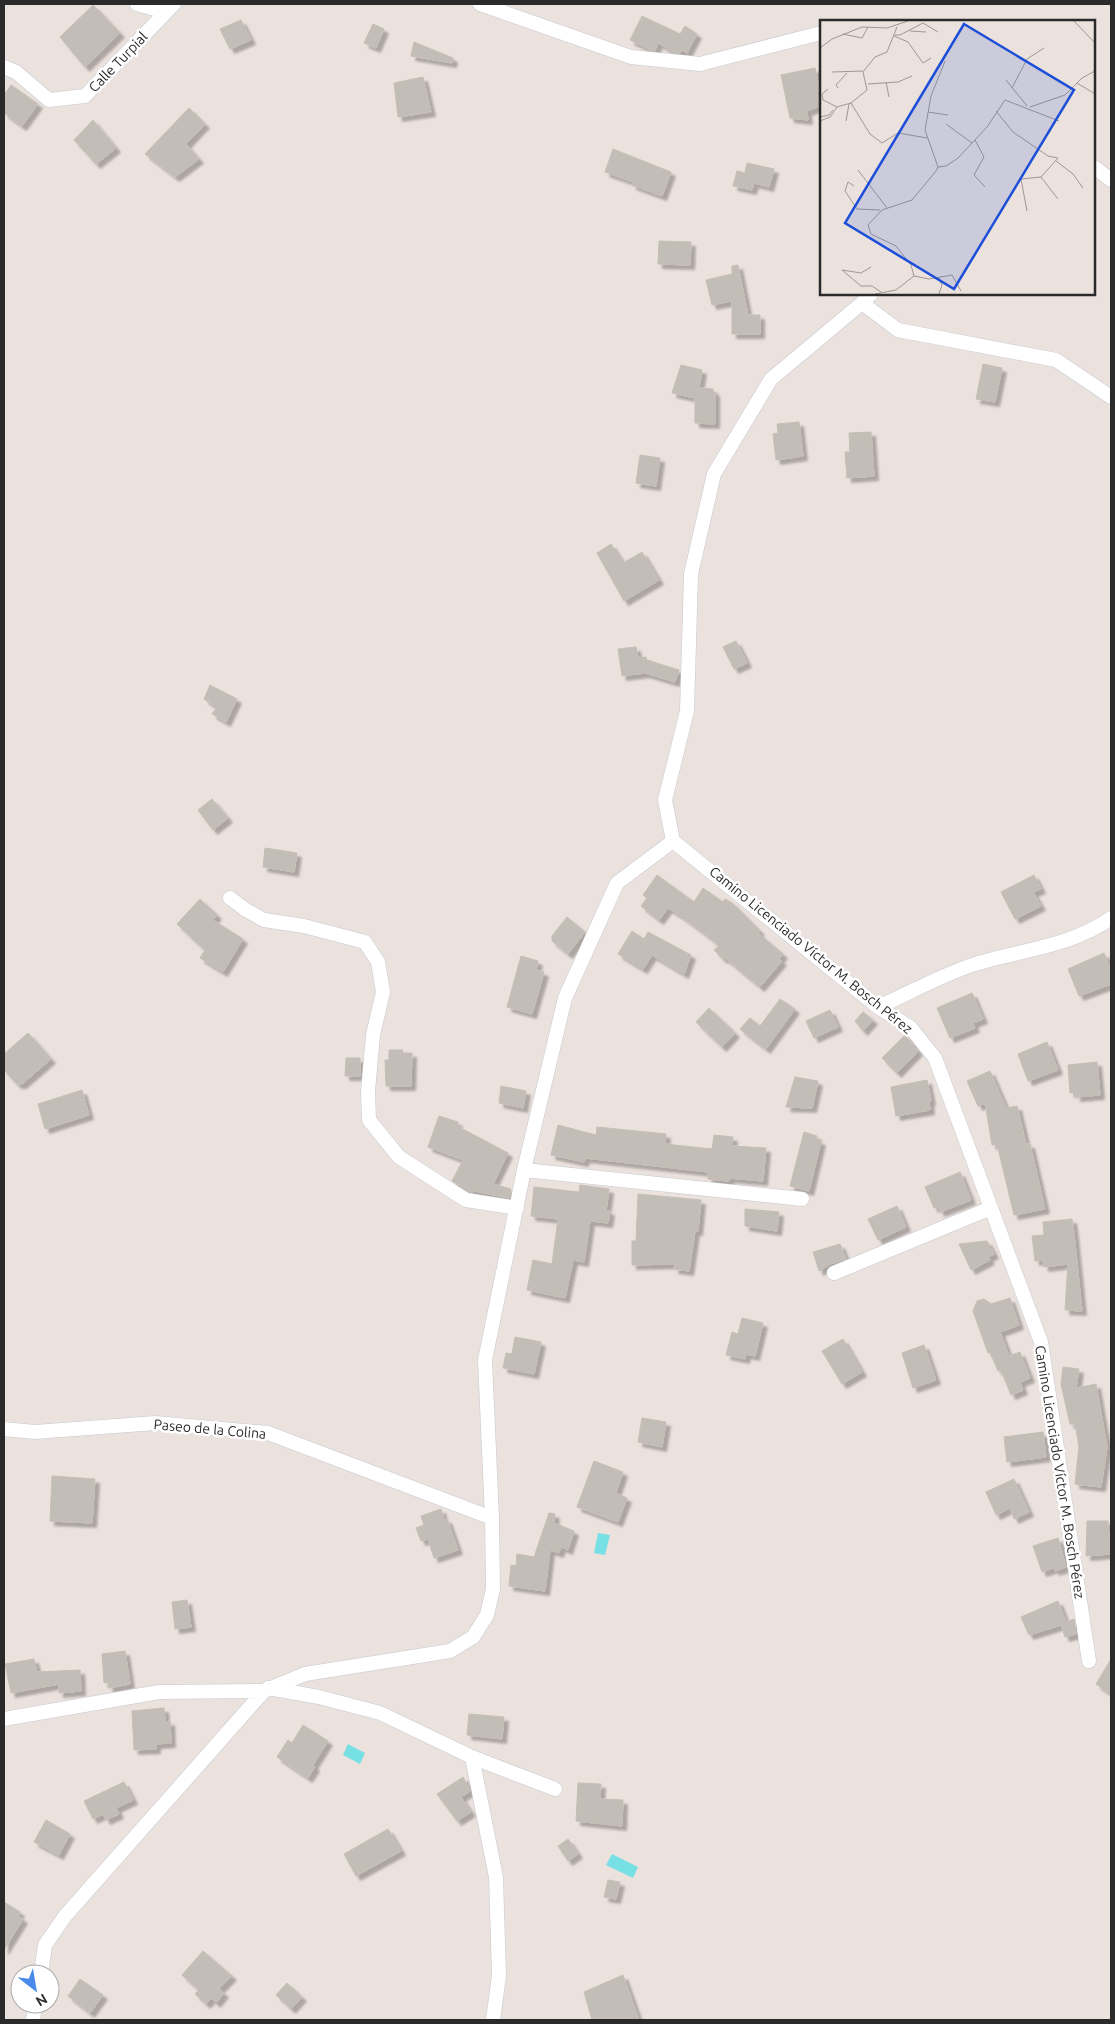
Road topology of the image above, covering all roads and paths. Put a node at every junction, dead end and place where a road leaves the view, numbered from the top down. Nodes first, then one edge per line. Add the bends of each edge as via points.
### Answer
1 (137, 4) edge
2 (480, 4) edge
3 (170, 8) edge
4 (820, 32) edge
5 (4, 67) edge
6 (1095, 169) edge
7 (1111, 180) edge
8 (866, 298) edge
9 (1111, 397) edge
10 (673, 841) junction
11 (230, 898) dead end
12 (1111, 918) edge
13 (878, 1007) junction
14 (524, 1170) junction
15 (802, 1200) dead end
16 (517, 1208) junction
17 (991, 1208) junction
18 (834, 1273) dead end
19 (4, 1429) edge
20 (492, 1518) junction
21 (1089, 1661) dead end
22 (266, 1689) junction
23 (4, 1719) edge
24 (472, 1757) junction
25 (555, 1789) dead end
26 (42, 1964) edge
27 (493, 2020) edge

1 - 3 street
2 - 4 street via 631,57 700,64
3 - 5 street, Calle Turpial via 86,96 49,100 16,72
6 - 7 street
8 - 9 street via 898,330 1056,360
8 - 10 street via 771,379 714,474 691,574 687,711 665,800
10 - 13 street, Camino Licenciado Víctor M. Bosch Pérez
10 - 14 street via 617,882 565,998
11 - 16 street via 264,920 313,928 365,942 378,962 383,992 373,1035 369,1120 399,1157 466,1200
12 - 13 street via 1096,929 1076,937 971,966
13 - 17 street, Camino Licenciado Víctor M. Bosch Pérez via 911,1028 935,1058
14 - 15 street
14 - 16 street
16 - 20 street via 485,1360
17 - 18 street
17 - 21 street, Camino Licenciado Víctor M. Bosch Pérez via 1042,1342
19 - 20 street, Paseo de la Colina via 36,1432 155,1423 268,1432
20 - 22 street via 493,1588 488,1615 473,1637 450,1651 305,1674
22 - 23 street via 159,1692
22 - 24 street via 319,1696 380,1713
22 - 26 street via 65,1916 45,1945
24 - 25 street
24 - 27 street via 496,1877 499,1976

